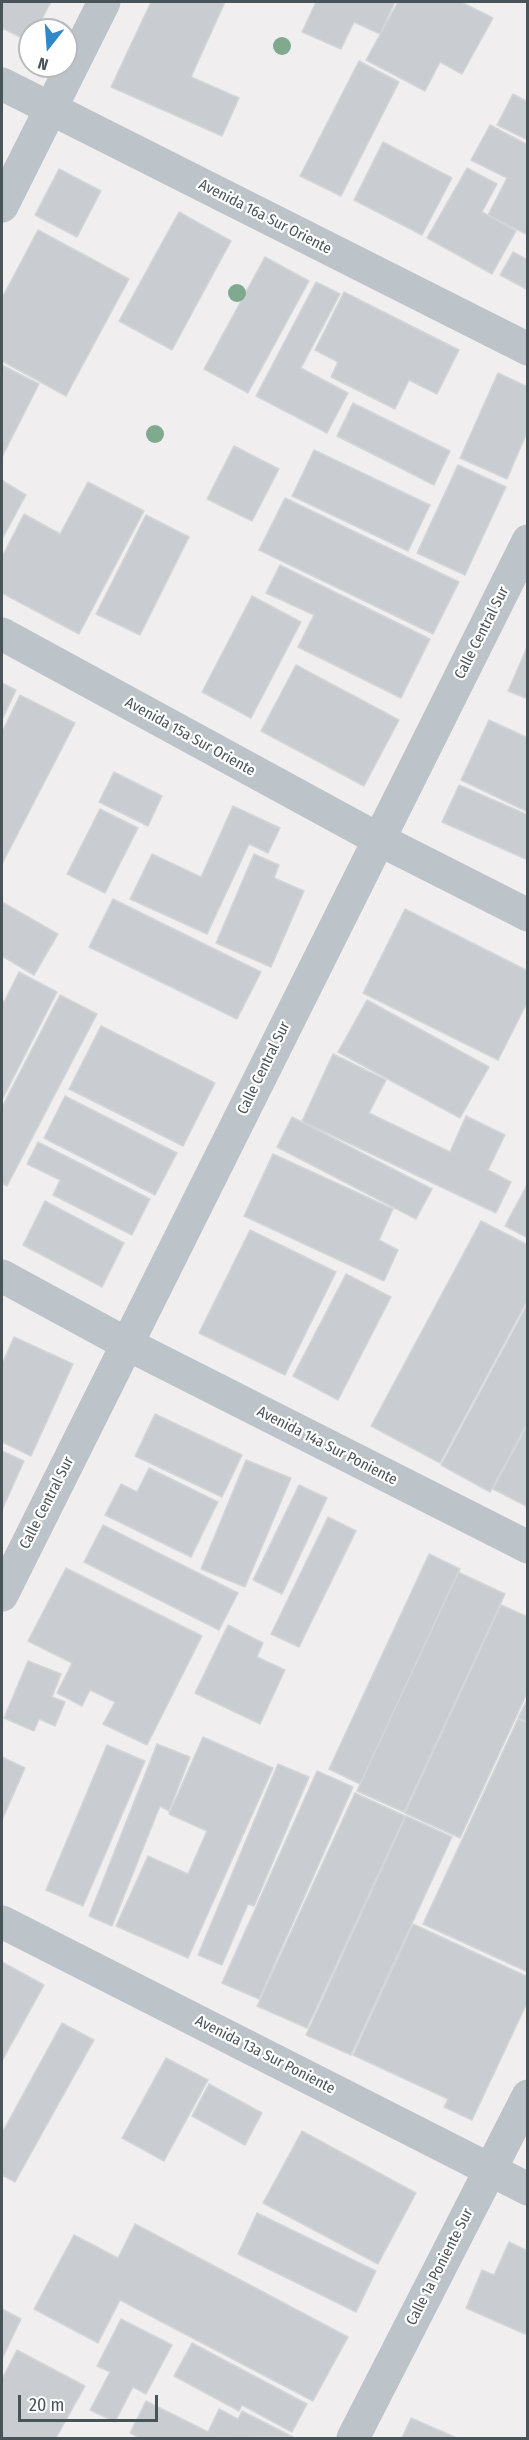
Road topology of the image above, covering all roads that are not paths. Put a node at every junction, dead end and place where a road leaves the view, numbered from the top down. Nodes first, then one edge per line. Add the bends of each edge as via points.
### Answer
1 (104, 2) edge
2 (2, 84) edge
3 (50, 108) junction
4 (2, 206) edge
5 (528, 350) edge
6 (528, 542) edge
7 (2, 634) edge
8 (378, 839) junction
9 (528, 915) edge
10 (2, 1276) edge
11 (127, 1344) junction
12 (528, 1547) edge
13 (2, 1595) edge
14 (2, 1922) edge
15 (528, 2096) edge
16 (490, 2169) junction
17 (528, 2189) edge
18 (353, 2439) edge

1 - 3 street
2 - 3 street, Avenida 16a Sur Oriente
3 - 4 street
3 - 5 street, Avenida 16a Sur Oriente
6 - 8 street, Calle Central Sur
7 - 8 street, Avenida 15a Sur Oriente
8 - 9 street, Avenida 15a Sur Oriente
8 - 11 street, Calle Central Sur
10 - 11 street, Avenida 14a Sur Poniente
11 - 12 street, Avenida 14a Sur Poniente
11 - 13 street, Calle Central Sur
14 - 16 street, Avenida 13a Sur Poniente
15 - 16 street, Calle 1a Poniente Sur
16 - 17 street, Avenida 13a Sur Poniente
16 - 18 street, Calle 1a Poniente Sur

